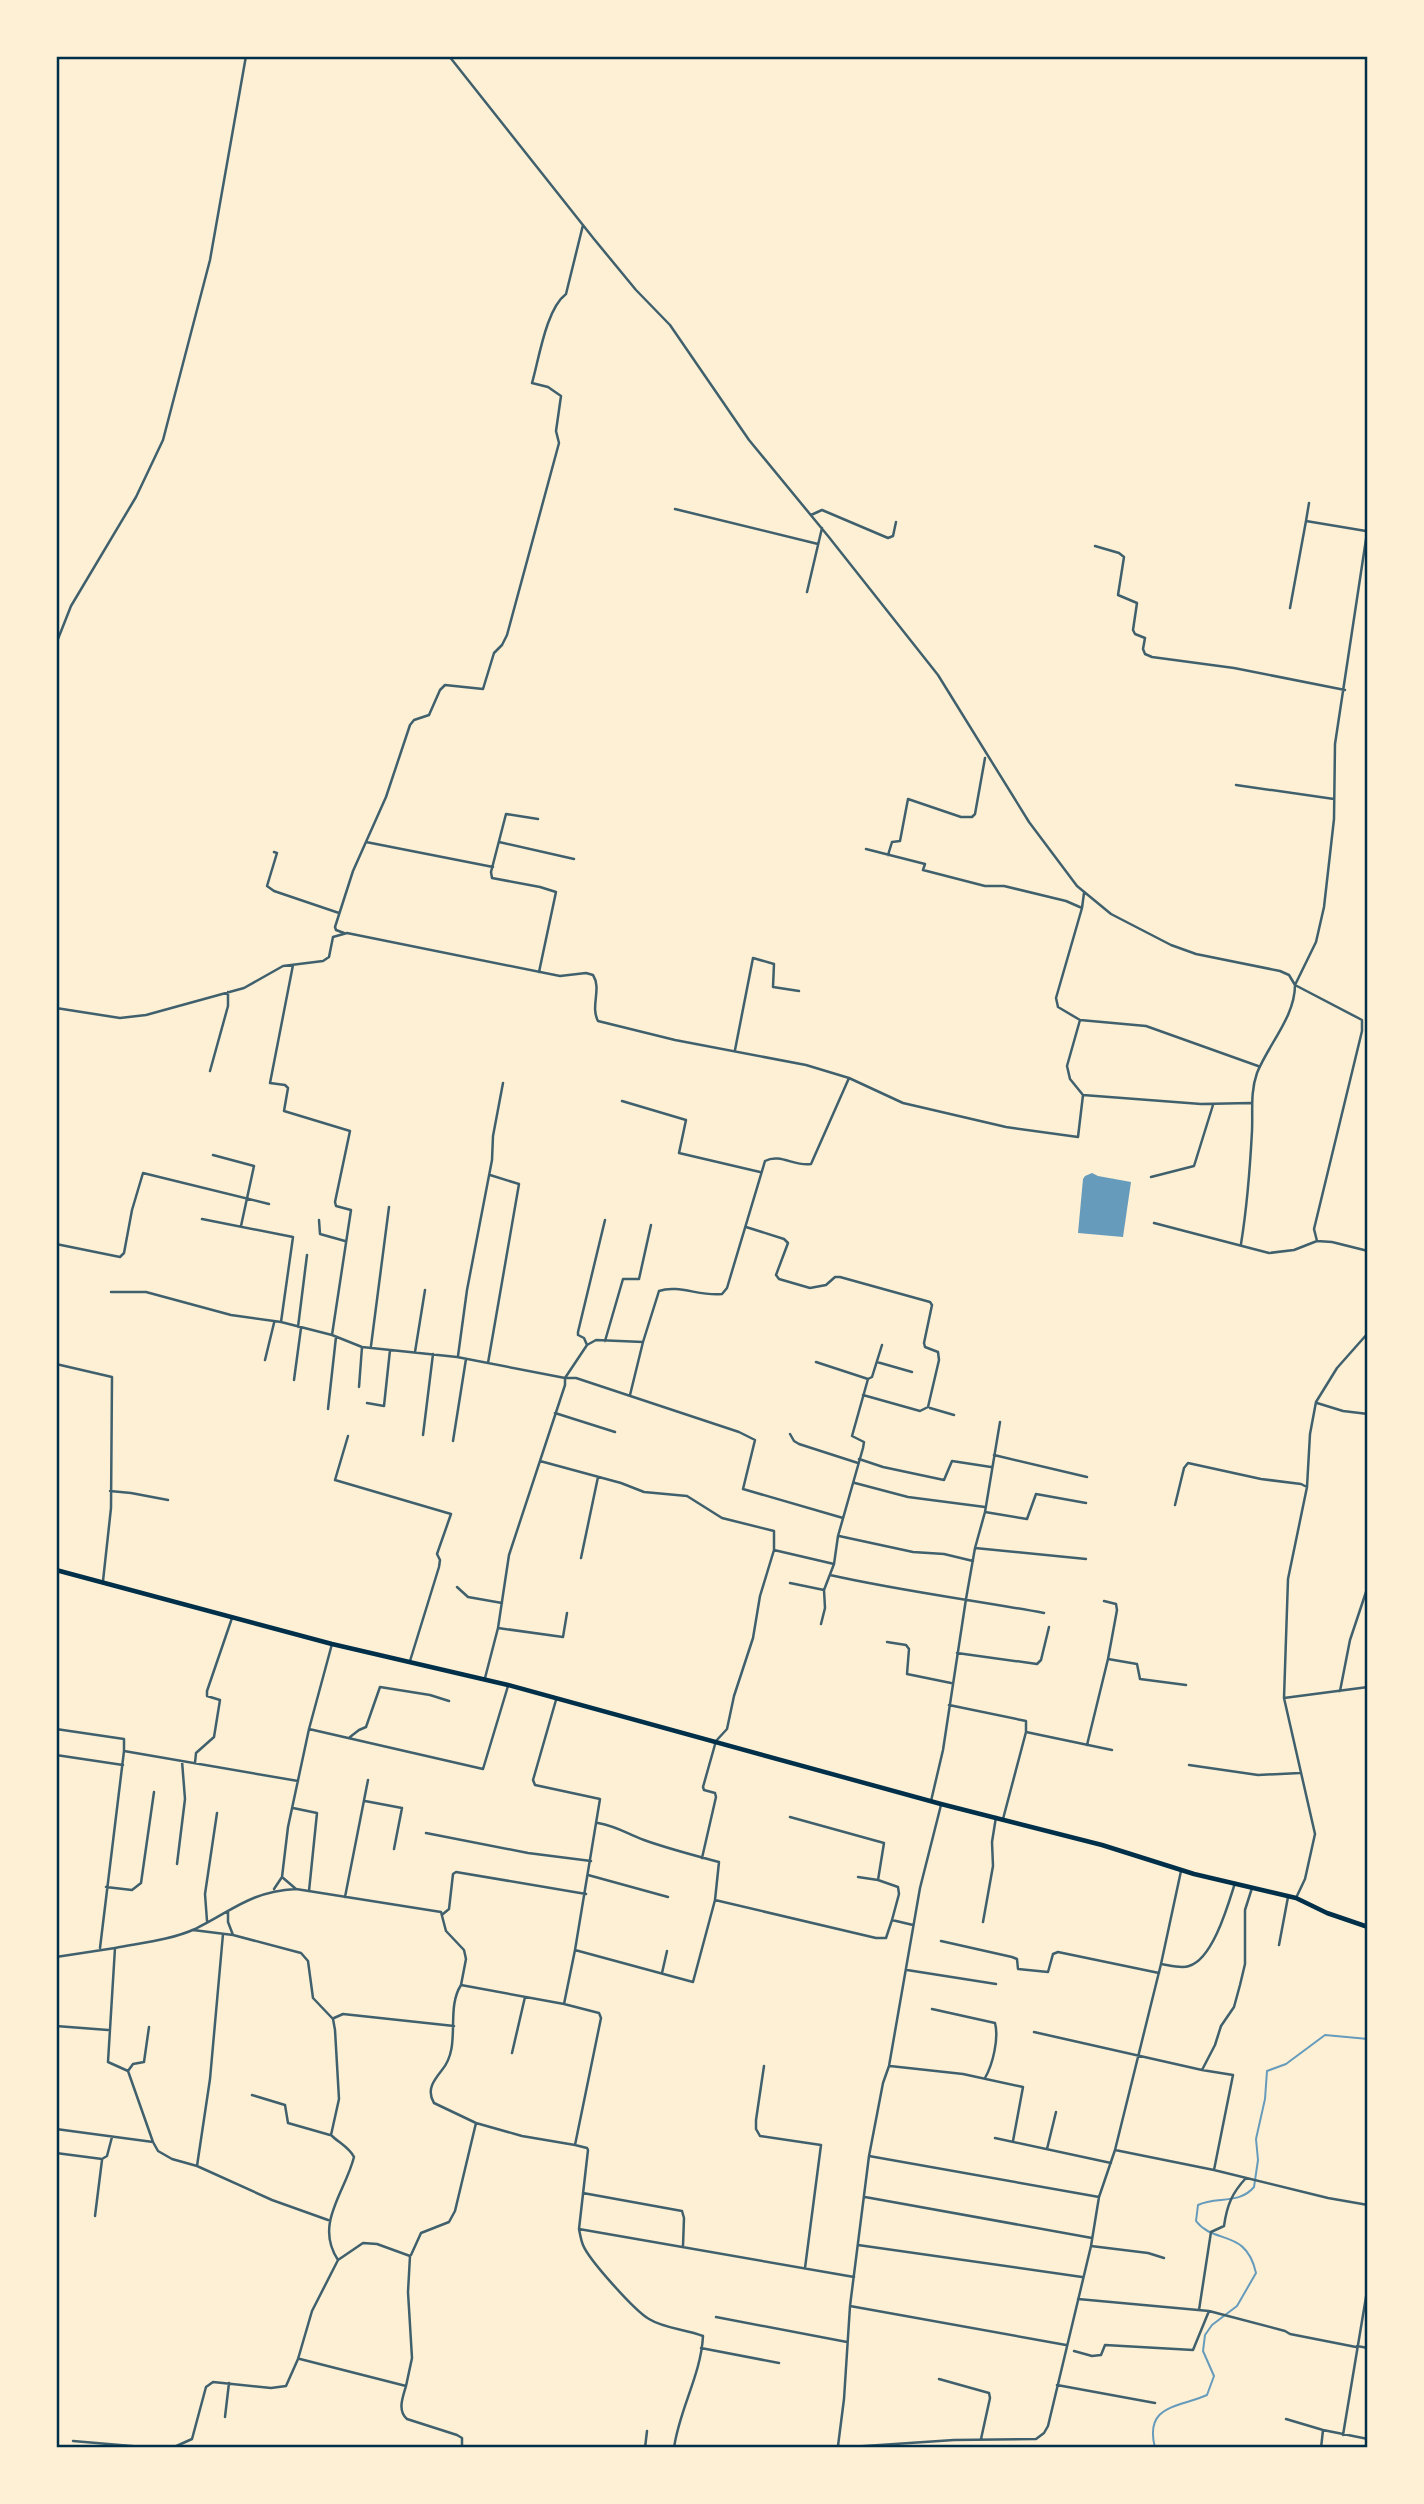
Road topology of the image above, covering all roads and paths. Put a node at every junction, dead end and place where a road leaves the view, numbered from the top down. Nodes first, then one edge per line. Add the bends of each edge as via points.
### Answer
1 (246, 56) edge
2 (449, 56) edge
3 (583, 225) junction
4 (1309, 503) dead end
5 (675, 509) dead end
6 (811, 515) junction
7 (1306, 521) junction
8 (896, 523) dead end
9 (822, 528) junction
10 (1367, 528) edge
11 (818, 544) junction
12 (1095, 546) dead end
13 (807, 592) dead end
14 (1290, 608) dead end
15 (56, 644) edge
16 (1345, 690) junction
17 (986, 756) junction
18 (1236, 785) dead end
19 (1334, 799) junction
20 (538, 819) dead end
21 (365, 842) junction
22 (499, 842) junction
23 (866, 849) dead end
24 (274, 852) dead end
25 (888, 855) junction
26 (574, 859) dead end
27 (493, 867) junction
28 (1084, 893) junction
29 (1082, 908) junction
30 (339, 914) junction
31 (347, 933) junction
32 (293, 965) junction
33 (539, 972) junction
34 (1295, 985) junction
35 (799, 991) dead end
36 (228, 992) junction
37 (56, 1008) edge
38 (1080, 1020) junction
39 (1362, 1020) junction
40 (1368, 1021) edge
41 (735, 1050) junction
42 (1260, 1066) junction
43 (210, 1071) dead end
44 (849, 1078) junction
45 (503, 1083) dead end
46 (1083, 1095) junction
47 (622, 1101) dead end
48 (1251, 1103) junction
49 (1213, 1104) junction
50 (213, 1155) dead end
51 (760, 1172) junction
52 (490, 1175) junction
53 (1151, 1177) dead end
54 (247, 1198) junction
55 (269, 1204) dead end
56 (389, 1207) dead end
57 (202, 1219) dead end
58 (319, 1220) dead end
59 (605, 1220) dead end
60 (1154, 1223) dead end
61 (651, 1225) dead end
62 (240, 1226) junction
63 (746, 1227) junction
64 (345, 1241) junction
65 (1317, 1241) junction
66 (56, 1244) edge
67 (1241, 1244) junction
68 (1368, 1251) edge
69 (307, 1255) dead end
70 (425, 1290) dead end
71 (111, 1292) dead end
72 (274, 1321) junction
73 (281, 1322) junction
74 (300, 1328) junction
75 (1368, 1333) edge
76 (334, 1336) junction
77 (605, 1341) junction
78 (643, 1342) junction
79 (587, 1345) junction
80 (883, 1345) dead end
81 (362, 1347) junction
82 (371, 1347) junction
83 (390, 1350) junction
84 (415, 1352) junction
85 (433, 1354) junction
86 (457, 1357) junction
87 (466, 1359) junction
88 (265, 1360) dead end
89 (816, 1362) dead end
90 (877, 1362) junction
91 (488, 1363) junction
92 (56, 1364) edge
93 (912, 1372) dead end
94 (565, 1378) junction
95 (868, 1379) junction
96 (294, 1380) dead end
97 (359, 1387) dead end
98 (630, 1395) junction
99 (863, 1395) junction
100 (1316, 1402) junction
101 (367, 1403) dead end
102 (928, 1407) junction
103 (328, 1409) dead end
104 (555, 1413) junction
105 (1368, 1414) edge
106 (954, 1415) dead end
107 (1000, 1422) dead end
108 (615, 1432) dead end
109 (790, 1434) dead end
110 (423, 1435) dead end
111 (348, 1436) dead end
112 (453, 1441) dead end
113 (994, 1455) junction
114 (539, 1461) junction
115 (858, 1461) junction
116 (991, 1467) junction
117 (598, 1477) junction
118 (1087, 1477) dead end
119 (854, 1483) junction
120 (1307, 1487) junction
121 (110, 1491) junction
122 (168, 1500) dead end
123 (1086, 1503) dead end
124 (1175, 1505) dead end
125 (985, 1509) junction
126 (842, 1518) junction
127 (838, 1536) junction
128 (975, 1548) junction
129 (774, 1550) junction
130 (581, 1558) dead end
131 (1086, 1559) dead end
132 (973, 1561) junction
133 (834, 1563) junction
134 (56, 1570) edge
135 (830, 1575) junction
136 (103, 1582) junction
137 (790, 1583) dead end
138 (1368, 1586) edge
139 (457, 1587) dead end
140 (824, 1590) junction
141 (966, 1598) junction
142 (1104, 1601) dead end
143 (502, 1603) junction
144 (566, 1613) dead end
145 (1044, 1613) dead end
146 (232, 1616) junction
147 (821, 1624) dead end
148 (1049, 1627) dead end
149 (498, 1628) junction
150 (887, 1642) dead end
151 (332, 1644) junction
152 (957, 1653) junction
153 (1108, 1659) junction
154 (410, 1661) junction
155 (485, 1679) junction
156 (951, 1683) junction
157 (508, 1685) junction
158 (1186, 1685) dead end
159 (1368, 1687) edge
160 (1340, 1691) junction
161 (1284, 1698) junction
162 (556, 1699) junction
163 (449, 1701) dead end
164 (949, 1705) junction
165 (56, 1729) edge
166 (309, 1729) junction
167 (1026, 1732) junction
168 (350, 1737) junction
169 (716, 1741) junction
170 (1087, 1745) junction
171 (1112, 1750) dead end
172 (124, 1751) junction
173 (56, 1755) edge
174 (182, 1761) junction
175 (195, 1763) junction
176 (123, 1765) junction
177 (1189, 1765) dead end
178 (1301, 1772) junction
179 (368, 1780) dead end
180 (298, 1781) junction
181 (154, 1792) dead end
182 (365, 1801) junction
183 (931, 1801) junction
184 (942, 1804) junction
185 (292, 1808) junction
186 (217, 1813) dead end
187 (790, 1817) dead end
188 (996, 1817) junction
189 (1003, 1819) junction
190 (598, 1823) junction
191 (426, 1833) dead end
192 (394, 1849) dead end
193 (702, 1858) junction
194 (590, 1861) junction
195 (177, 1864) dead end
196 (1181, 1870) junction
197 (588, 1875) junction
198 (282, 1877) junction
199 (858, 1877) dead end
200 (878, 1880) junction
201 (1234, 1883) junction
202 (106, 1887) junction
203 (1252, 1888) junction
204 (296, 1889) junction
205 (273, 1891) junction
206 (309, 1891) junction
207 (586, 1895) junction
208 (345, 1897) junction
209 (668, 1897) dead end
210 (1288, 1897) junction
211 (1296, 1898) junction
212 (715, 1900) junction
213 (228, 1909) junction
214 (443, 1915) junction
215 (892, 1920) junction
216 (207, 1922) junction
217 (983, 1922) dead end
218 (913, 1925) junction
219 (1368, 1927) edge
220 (194, 1930) junction
221 (223, 1934) junction
222 (233, 1935) junction
223 (941, 1941) dead end
224 (1279, 1945) dead end
225 (114, 1948) junction
226 (100, 1949) junction
227 (575, 1950) junction
228 (667, 1951) dead end
229 (56, 1957) edge
230 (1161, 1964) junction
231 (907, 1970) junction
232 (662, 1973) junction
233 (1159, 1973) junction
234 (996, 1984) dead end
235 (461, 1985) junction
236 (525, 1997) junction
237 (564, 2004) junction
238 (932, 2008) dead end
239 (333, 2019) junction
240 (56, 2026) edge
241 (454, 2026) junction
242 (149, 2027) dead end
243 (108, 2031) junction
244 (1034, 2032) dead end
245 (512, 2053) dead end
246 (1138, 2056) junction
247 (764, 2066) dead end
248 (889, 2066) junction
249 (1202, 2070) junction
250 (128, 2071) junction
251 (985, 2078) junction
252 (252, 2095) dead end
253 (1056, 2112) dead end
254 (476, 2123) junction
255 (56, 2129) edge
256 (331, 2135) junction
257 (111, 2137) junction
258 (995, 2138) dead end
259 (1013, 2141) junction
260 (153, 2142) junction
261 (575, 2145) junction
262 (1047, 2149) junction
263 (1115, 2150) junction
264 (56, 2153) edge
265 (869, 2156) junction
266 (102, 2160) junction
267 (1111, 2163) junction
268 (197, 2166) junction
269 (1214, 2170) junction
270 (1246, 2178) junction
271 (583, 2193) junction
272 (865, 2197) junction
273 (1099, 2197) junction
274 (1368, 2205) edge
275 (95, 2216) dead end
276 (328, 2220) junction
277 (579, 2229) junction
278 (1092, 2238) junction
279 (858, 2245) junction
280 (684, 2246) junction
281 (1091, 2246) junction
282 (410, 2256) junction
283 (1164, 2259) dead end
284 (338, 2260) junction
285 (805, 2268) junction
286 (1368, 2270) edge
287 (854, 2277) junction
288 (1082, 2277) junction
289 (1077, 2299) junction
290 (850, 2306) junction
291 (1199, 2310) junction
292 (1209, 2311) junction
293 (716, 2317) dead end
294 (847, 2342) junction
295 (1066, 2345) junction
296 (1357, 2347) junction
297 (701, 2348) junction
298 (1368, 2348) edge
299 (1074, 2351) dead end
300 (298, 2359) junction
301 (779, 2363) dead end
302 (939, 2379) dead end
303 (229, 2383) junction
304 (1056, 2385) junction
305 (406, 2386) junction
306 (1155, 2403) dead end
307 (225, 2417) dead end
308 (1286, 2419) dead end
309 (1324, 2430) junction
310 (647, 2431) dead end
311 (1343, 2435) junction
312 (1368, 2439) edge
313 (981, 2440) junction
314 (73, 2441) dead end
315 (925, 2442) junction
316 (836, 2447) edge
317 (155, 2448) edge
318 (172, 2448) edge
319 (462, 2448) edge
320 (645, 2448) edge
321 (674, 2448) edge
322 (925, 2448) edge
323 (1321, 2448) edge

1 - 15 street via 210,260 163,440 136,497 71,606
2 - 3 street
3 - 6 street via 670,325 749,440
3 - 21 street via 566,294 550,318 532,383 561,396 556,431 559,443 507,635 494,653 483,689 444,685 429,715 414,720
4 - 7 street
5 - 11 street
6 - 8 street via 822,510 888,538
6 - 9 street
7 - 10 street
7 - 14 street
9 - 11 street
9 - 17 street via 938,676
10 - 16 street
11 - 13 street
12 - 16 street via 1124,557 1118,595 1138,603 1133,630 1145,638 1145,654
16 - 19 street via 1335,744
17 - 25 street via 975,814 961,817 908,799 900,841 892,842
17 - 28 street via 1035,832
18 - 19 street
19 - 34 street via 1324,907 1315,942
20 - 22 street via 506,814
21 - 27 street
21 - 30 street
22 - 26 street
22 - 27 street
23 - 25 street
24 - 30 street via 267,886
25 - 29 street via 925,864 923,870 934,874 1004,886
27 - 33 street via 492,878 556,892
28 - 29 street
28 - 34 street via 1111,914 1171,945 1280,971
29 - 38 street via 1056,998 1058,1007
30 - 31 street via 336,930
31 - 32 street via 333,937 329,957 323,961
31 - 33 street
32 - 36 street
32 - 64 street via 270,1083 288,1088 284,1111 350,1130 335,1202 351,1210
33 - 41 street via 593,975 598,1021
34 - 39 street
34 - 42 street via 1289,1011
35 - 41 street via 773,987 775,964 753,958
36 - 37 street via 146,1015 120,1017
36 - 43 street
38 - 42 street via 1146,1026
38 - 46 street via 1067,1073
39 - 40 street
39 - 65 street via 1314,1229
41 - 44 street
42 - 48 street
44 - 46 street via 904,1103 1078,1138
44 - 51 street via 811,1164 771,1158
45 - 52 street
46 - 49 street
47 - 51 street via 686,1119 679,1153
48 - 49 street
48 - 67 street
49 - 53 street via 1195,1166
50 - 54 street via 254,1166
51 - 63 street
52 - 86 street
52 - 91 street via 519,1184
54 - 55 street
54 - 62 street
54 - 66 street via 143,1173 120,1257
56 - 82 street
57 - 62 street
58 - 64 street via 320,1234
59 - 79 street via 578,1332
60 - 67 street
61 - 77 street via 639,1279 623,1279
62 - 73 street via 293,1237
63 - 78 street via 722,1294 659,1291
63 - 102 street via 788,1242 776,1275 779,1279 810,1288 840,1277 930,1302 924,1343 938,1352 939,1360
64 - 76 street
65 - 67 street via 1269,1253
65 - 68 street
69 - 74 street
70 - 84 street
71 - 72 street via 146,1292 231,1315
72 - 73 street
72 - 88 street
73 - 74 street
74 - 76 street
74 - 96 street
75 - 100 street via 1337,1368
76 - 81 street
76 - 103 street
77 - 78 street
77 - 79 street
78 - 98 street
79 - 94 street
80 - 90 street
81 - 82 street
81 - 97 street
82 - 83 street
83 - 84 street
83 - 101 street via 384,1406
84 - 85 street
85 - 86 street
85 - 110 street
86 - 87 street
87 - 91 street
87 - 112 street
89 - 95 street
90 - 93 street
90 - 95 street
91 - 94 street
92 - 121 street via 112,1377
94 - 98 street
94 - 104 street
95 - 99 street
98 - 126 street via 751,1436 755,1440 743,1489
99 - 102 street via 920,1411
99 - 115 street via 852,1436 864,1442
100 - 105 street
100 - 120 street
102 - 106 street
104 - 108 street
104 - 114 street
107 - 113 street
109 - 115 street via 799,1444
111 - 154 street via 335,1480 451,1514
113 - 116 street
113 - 118 street
114 - 117 street
114 - 143 street via 509,1555
115 - 116 street via 944,1479 952,1461
115 - 119 street
116 - 125 street
117 - 129 street via 644,1492 687,1496 722,1518 769,1528 774,1531
117 - 130 street
119 - 125 street
119 - 126 street
120 - 124 street via 1188,1463
120 - 161 street via 1288,1579
121 - 122 street
121 - 136 street
123 - 125 street via 1035,1494 1027,1519
125 - 128 street
126 - 127 street
127 - 132 street
127 - 133 street
128 - 131 street
128 - 132 street
129 - 133 street
129 - 169 street via 727,1729
132 - 141 street
133 - 135 street
134 - 136 main road
135 - 140 street
135 - 141 street
136 - 146 main road
137 - 140 street
138 - 160 street
139 - 143 street via 468,1597
140 - 147 street
141 - 145 street
141 - 152 street
142 - 153 street via 1117,1606
143 - 149 street
144 - 149 street via 563,1637
146 - 151 main road
146 - 175 street via 207,1691 207,1696 220,1700 214,1737 196,1753
148 - 152 street via 1037,1664
149 - 155 street
150 - 156 street via 906,1644 909,1649 906,1674
151 - 154 main road
151 - 166 street
152 - 156 street
153 - 158 street via 1137,1664 1140,1679
153 - 170 street
154 - 155 main road
155 - 157 main road
156 - 164 street
157 - 162 main road
157 - 168 street via 483,1769
159 - 160 street
160 - 161 street
161 - 178 street
162 - 169 main road
162 - 190 street via 533,1780 535,1785 600,1799
163 - 168 street via 380,1687 366,1727
164 - 167 street via 1026,1721
164 - 183 street
165 - 172 street via 124,1739
166 - 168 street
166 - 180 street
167 - 170 street
167 - 189 street
169 - 183 main road
169 - 193 street via 703,1787 716,1797
170 - 171 street
172 - 174 street
172 - 176 street
173 - 176 street
174 - 175 street
174 - 195 street via 185,1799
175 - 180 street
176 - 202 street
177 - 178 street via 1258,1775
178 - 211 street via 1315,1834
179 - 182 street
180 - 185 street
181 - 202 street via 141,1883 132,1890
182 - 192 street via 402,1808
182 - 208 street
183 - 184 main road
184 - 188 main road
184 - 218 street
185 - 198 street
185 - 206 street via 317,1813
186 - 216 street via 205,1894
187 - 200 street via 884,1843
188 - 189 main road
188 - 217 street
189 - 196 main road
190 - 193 street
190 - 194 street
191 - 194 street
193 - 212 street via 720,1864
194 - 197 street
196 - 201 main road
196 - 230 street
197 - 207 street
197 - 209 street
198 - 204 street
198 - 205 street
199 - 200 street
200 - 215 street via 898,1887
201 - 203 main road
201 - 230 street via 1222,1922 1199,1961 1188,1967
202 - 226 street
203 - 210 main road
203 - 249 street via 1245,1910 1244,1964 1234,2007
204 - 205 street
204 - 206 street
205 - 213 street
206 - 208 street
207 - 214 street via 456,1872 449,1909
207 - 227 street
208 - 214 street
210 - 211 main road
210 - 224 street
211 - 219 main road
212 - 215 street via 876,1938 886,1938
212 - 232 street via 693,1982
213 - 216 street
213 - 222 street
214 - 235 street via 446,1931 464,1950
215 - 218 street
216 - 220 street
218 - 231 street
220 - 221 street
220 - 225 street
221 - 222 street
221 - 268 street
222 - 239 street via 302,1952 308,1961 313,1998
223 - 233 street via 1013,1957 1018,1969 1028,1972 1048,1972 1053,1954 1058,1952
225 - 226 street
225 - 243 street
226 - 229 street
227 - 232 street
227 - 237 street
228 - 232 street
230 - 233 street
231 - 234 street
231 - 248 street
233 - 246 street
235 - 236 street
235 - 241 street
236 - 237 street
236 - 245 street
237 - 261 street via 599,2013 601,2018
238 - 251 street via 995,2023
239 - 241 street via 343,2014
239 - 256 street via 340,2099
240 - 243 street
241 - 254 street via 451,2050 434,2079 430,2098
242 - 250 street via 144,2063 132,2064
243 - 250 street via 107,2062
244 - 246 street
246 - 249 street
246 - 263 street
247 - 285 street via 756,2120 760,2136 821,2145
248 - 251 street
248 - 265 street
249 - 269 street via 1233,2075
250 - 260 street
251 - 259 street via 1023,2087
252 - 256 street via 285,2105 288,2123
253 - 262 street
254 - 261 street
254 - 282 street via 455,2211 449,2222 421,2233
255 - 257 street
256 - 276 street via 354,2157
257 - 260 street
257 - 266 street
258 - 259 street
259 - 262 street
260 - 268 street via 172,2160
261 - 271 street via 588,2150
262 - 267 street
263 - 267 street
263 - 269 street
264 - 266 street
265 - 272 street
265 - 273 street
266 - 275 street
267 - 273 street
268 - 276 street
269 - 270 street
270 - 274 street
270 - 291 street via 1227,2203 1224,2226 1210,2232
271 - 277 street
271 - 280 street via 682,2211
272 - 278 street
272 - 279 street
273 - 278 street
276 - 284 street
277 - 280 street
277 - 297 street via 591,2259 630,2304 658,2323 701,2335
278 - 281 street
279 - 287 street
279 - 288 street
280 - 285 street
281 - 283 street
281 - 288 street
282 - 284 street via 363,2243
282 - 305 street via 412,2358
284 - 300 street via 313,2311
285 - 287 street
286 - 296 street
287 - 290 street
288 - 289 street
289 - 291 street
289 - 295 street
290 - 294 street
290 - 295 street
291 - 292 street
292 - 296 street
292 - 299 street via 1193,2350 1105,2345 1101,2355
293 - 294 street
294 - 316 street
295 - 304 street
296 - 298 street
296 - 311 street
297 - 301 street
297 - 321 street
300 - 303 street via 286,2386
300 - 305 street
302 - 313 street via 989,2393
303 - 307 street
303 - 318 street via 213,2382 206,2387 192,2439
304 - 306 street
304 - 313 street via 1044,2433 1036,2438
305 - 319 street via 403,2416 457,2435 462,2438
308 - 309 street
309 - 311 street
309 - 323 street
310 - 320 street
311 - 312 street
313 - 315 street
314 - 317 street
315 - 316 street
315 - 322 street

